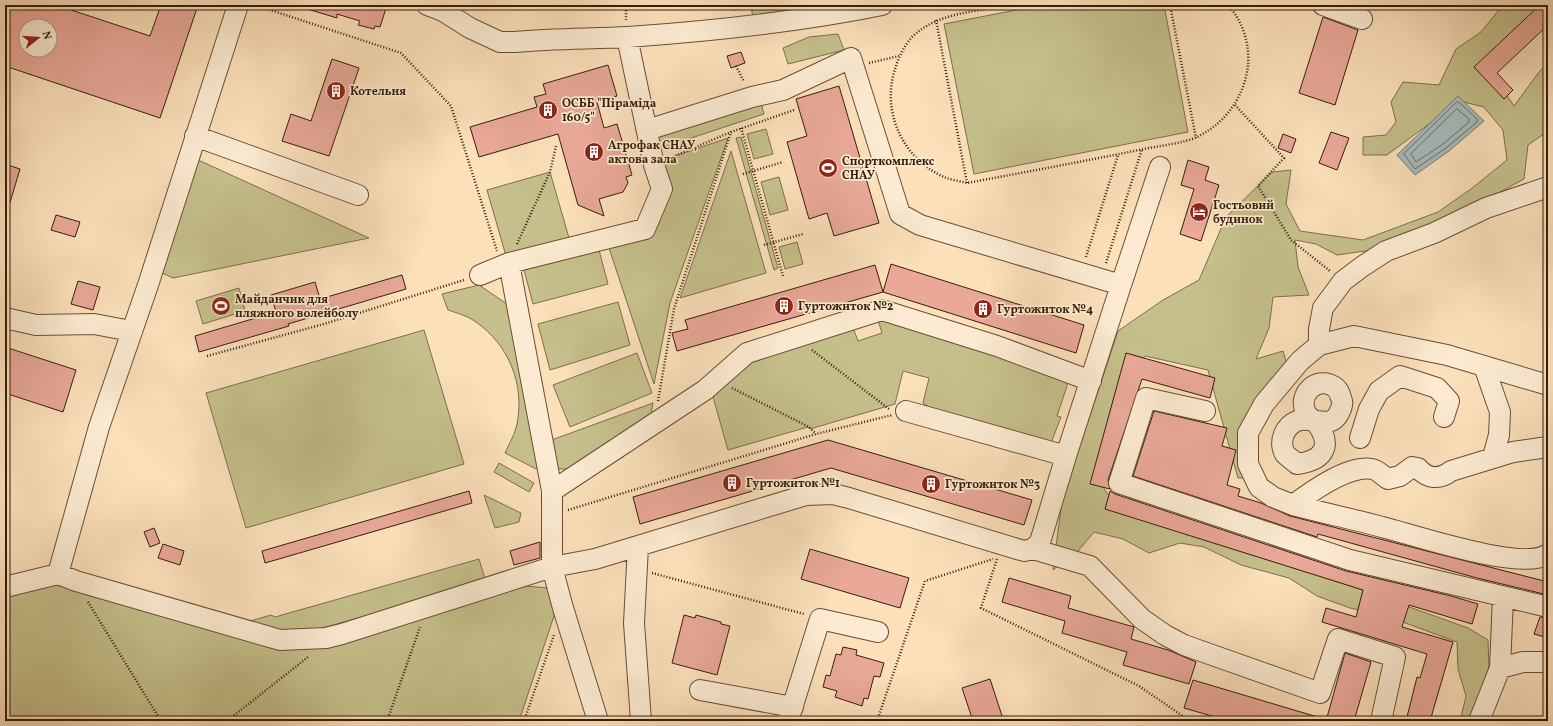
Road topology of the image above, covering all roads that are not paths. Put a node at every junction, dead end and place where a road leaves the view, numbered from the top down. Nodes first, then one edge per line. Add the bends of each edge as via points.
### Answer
1 (238, 5) edge
2 (427, 5) edge
3 (882, 5) edge
4 (1323, 5) edge
5 (1362, 19) dead end
6 (627, 37) junction
7 (647, 130) junction
8 (195, 136) junction
9 (1160, 167) dead end
10 (1548, 187) edge
11 (358, 195) dead end
12 (505, 264) junction
13 (480, 275) road end
14 (1121, 286) junction
15 (5, 318) edge
16 (131, 331) junction
17 (1319, 345) junction
18 (1395, 345) junction
19 (1484, 366) junction
20 (1400, 376) junction
21 (1091, 380) junction
22 (1548, 385) edge
23 (906, 411) dead end
24 (1205, 411) dead end
25 (1444, 417) dead end
26 (1360, 438) dead end
27 (1548, 447) edge
28 (1066, 456) junction
29 (1493, 457) junction
30 (1297, 464) junction
31 (552, 491) junction
32 (1300, 500) junction
33 (638, 546) junction
34 (1033, 549) junction
35 (1548, 554) edge
36 (552, 568) junction
37 (67, 578) junction
38 (5, 587) edge
39 (1503, 597) junction
40 (1548, 607) edge
41 (878, 632) dead end
42 (1548, 662) edge
43 (1500, 668) junction
44 (700, 690) dead end
45 (790, 714) edge
46 (598, 721) edge
47 (641, 721) edge
48 (1381, 721) edge
49 (1478, 721) edge

1 - 8 lane
2 - 6 lane via 500,42
3 - 6 lane via 724,28
4 - 5 lane
6 - 7 lane
7 - 12 lane via 662,189 645,229
7 - 14 lane via 752,97 783,90 851,58 900,214 920,225
8 - 11 lane
8 - 16 lane
9 - 14 lane
10 - 17 lane via 1486,208 1434,233 1386,251 1343,281 1323,308
12 - 13 lane
12 - 31 lane
14 - 21 lane
15 - 16 lane via 36,325 94,324
16 - 37 lane via 99,427
17 - 18 lane via 1354,336
17 - 32 lane via 1300,361 1264,404 1248,433 1248,464 1259,487 1273,497
18 - 19 lane via 1447,355
18 - 20 lane
19 - 22 lane
19 - 29 lane via 1500,412 1499,435
20 - 25 lane via 1437,388 1449,401
20 - 26 lane via 1379,391 1369,409
21 - 28 lane
21 - 31 lane via 997,346 882,310 747,353 705,390
23 - 28 lane
24 - 39 lane via 1146,398 1119,483 1350,560
27 - 29 lane
28 - 34 lane via 1040,542
29 - 32 lane via 1451,471 1444,476 1433,477 1412,467 1400,476 1388,479 1374,469 1360,468 1340,476
30 - 30 lane via 1286,454 1282,441 1286,428 1298,420 1315,421 1323,431 1323,452 1312,462
30 - 32 lane
31 - 36 lane
32 - 35 lane via 1486,554 1526,559
33 - 34 lane via 806,495 833,494 999,551
33 - 36 lane
33 - 47 lane via 634,623
34 - 48 lane via 1090,566 1142,619 1184,645 1320,693 1338,639 1395,657
36 - 37 lane via 326,638 280,640
36 - 46 lane
37 - 38 lane
39 - 40 lane
39 - 43 lane
41 - 45 lane via 820,619
42 - 43 lane via 1523,662
43 - 49 lane
44 - 45 lane

